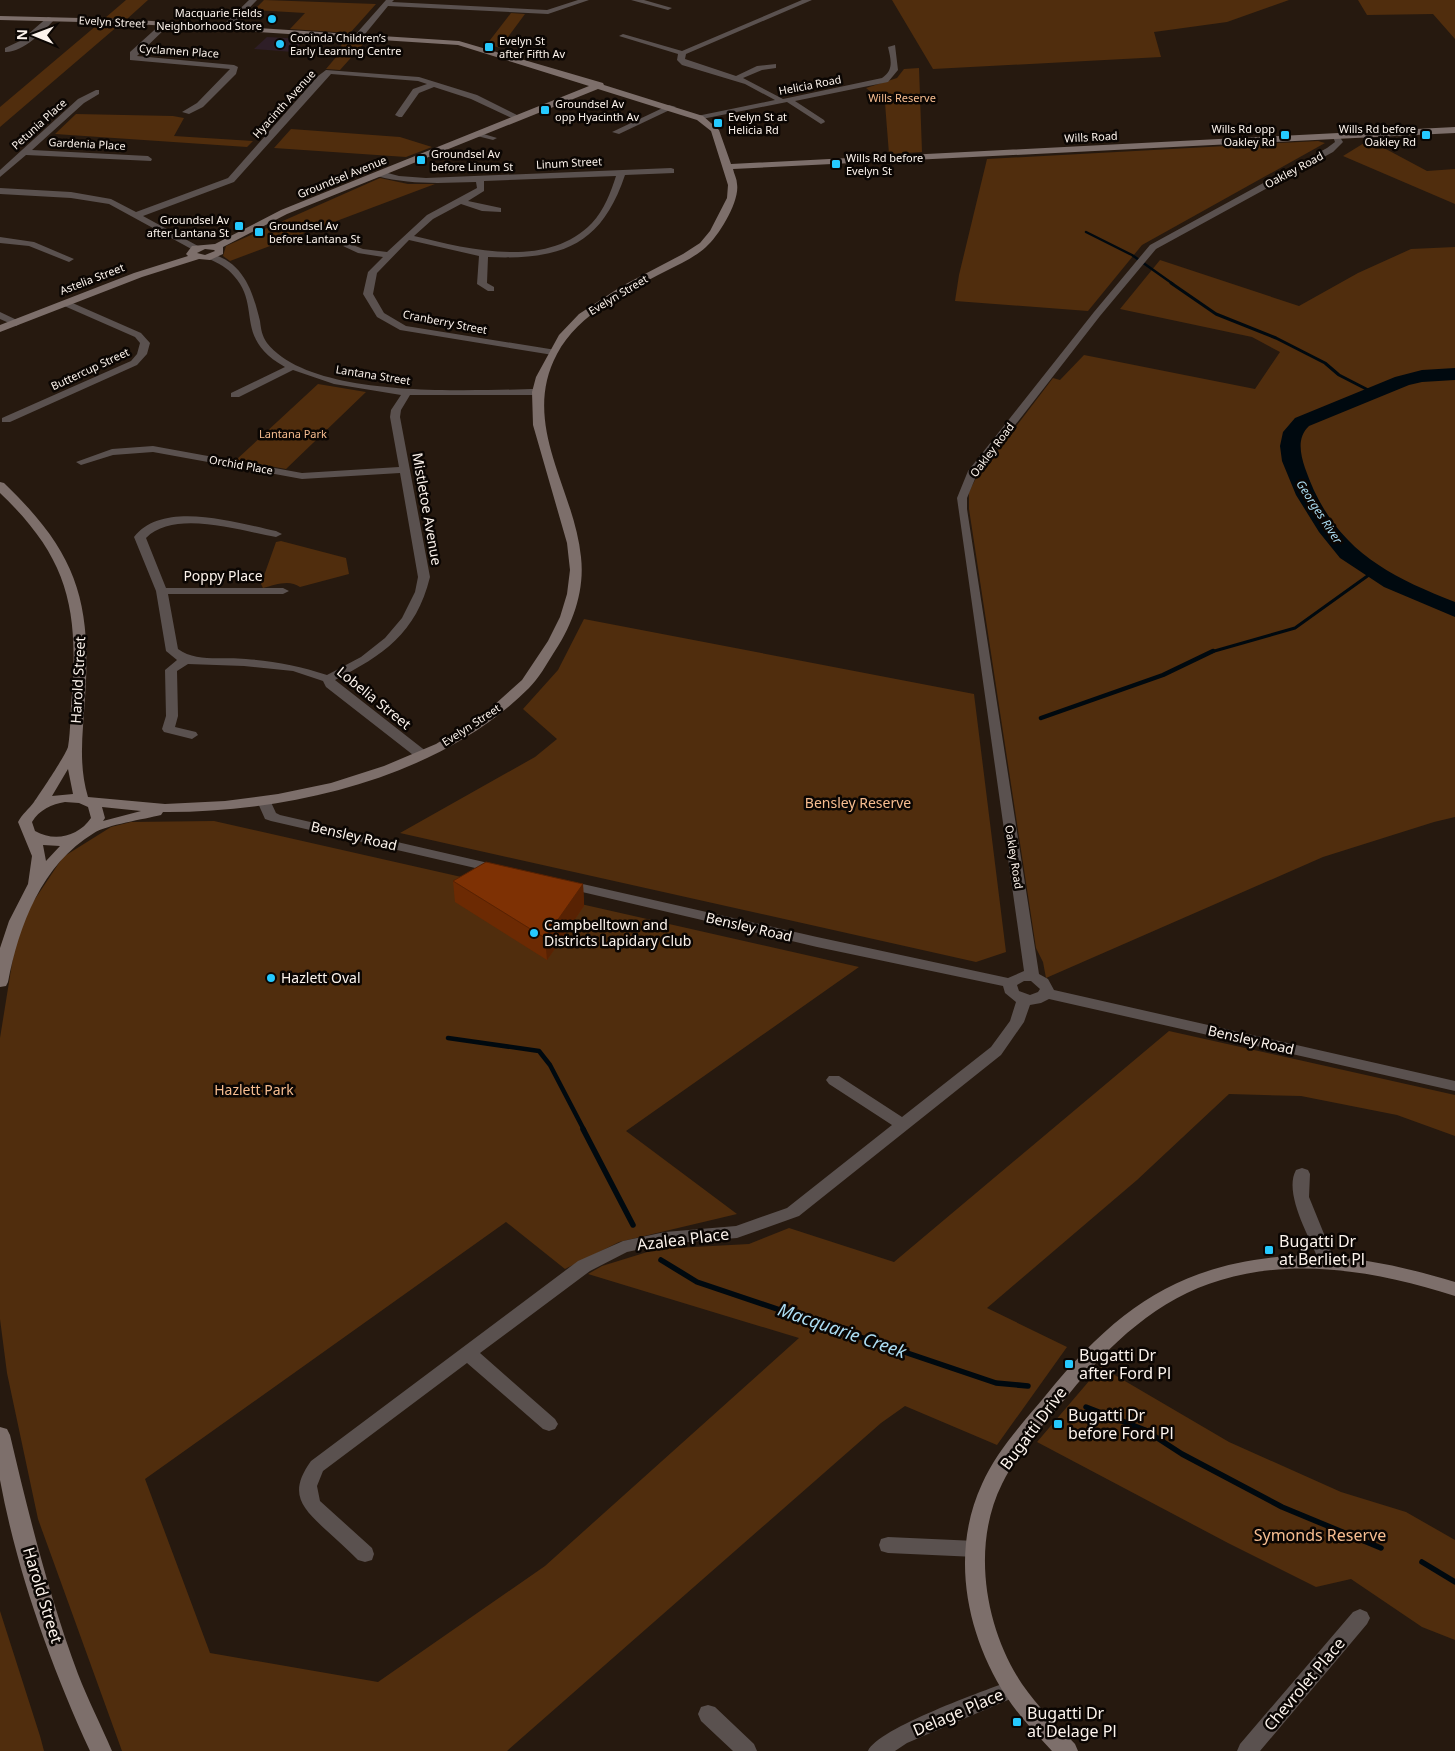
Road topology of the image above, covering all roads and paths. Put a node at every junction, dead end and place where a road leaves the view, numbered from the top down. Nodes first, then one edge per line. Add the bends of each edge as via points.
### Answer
1 (253, 0) edge
2 (585, 0) edge
3 (635, 0) edge
4 (808, 0) edge
5 (389, 2) edge
6 (668, 8) dead end
7 (0, 19) edge
8 (50, 20) junction
9 (165, 25) junction
10 (224, 29) junction
11 (623, 36) dead end
12 (358, 37) junction
13 (892, 47) dead end
14 (8, 50) dead end
15 (682, 53) junction
16 (773, 66) dead end
17 (737, 78) junction
18 (434, 84) junction
19 (600, 85) junction
20 (96, 92) dead end
21 (786, 101) junction
22 (672, 108) junction
23 (186, 112) dead end
24 (399, 115) dead end
25 (519, 118) junction
26 (700, 118) junction
27 (822, 122) dead end
28 (1455, 130) edge
29 (616, 132) dead end
30 (480, 134) junction
31 (1335, 136) junction
32 (493, 138) dead end
33 (25, 152) junction
34 (148, 159) dead end
35 (727, 166) junction
36 (671, 171) dead end
37 (622, 172) junction
38 (0, 174) edge
39 (380, 174) junction
40 (480, 179) junction
41 (0, 191) edge
42 (463, 202) junction
43 (498, 210) dead end
44 (137, 215) junction
45 (407, 238) junction
46 (0, 240) edge
47 (348, 246) dead end
48 (216, 247) junction
49 (195, 253) junction
50 (484, 254) junction
51 (389, 255) junction
52 (212, 257) junction
53 (68, 259) dead end
54 (491, 289) dead end
55 (65, 303) junction
56 (0, 315) edge
57 (16, 323) junction
58 (0, 329) edge
59 (553, 352) junction
60 (292, 367) junction
61 (538, 392) junction
62 (406, 394) junction
63 (235, 395) dead end
64 (6, 420) dead end
65 (81, 462) dead end
66 (403, 470) junction
67 (0, 486) edge
68 (276, 534) dead end
69 (162, 591) junction
70 (283, 591) dead end
71 (185, 660) junction
72 (328, 679) junction
73 (192, 736) dead end
74 (73, 750) junction
75 (422, 755) junction
76 (86, 801) junction
77 (264, 801) junction
78 (39, 806) junction
79 (174, 808) junction
80 (92, 828) junction
81 (33, 837) junction
82 (77, 837) junction
83 (515, 873) edge
84 (553, 882) edge
85 (34, 885) junction
86 (1032, 976) junction
87 (0, 982) edge
88 (1010, 983) junction
89 (1046, 993) junction
90 (1024, 1000) junction
91 (834, 1080) dead end
92 (1455, 1086) edge
93 (903, 1125) junction
94 (1302, 1174) dead end
95 (1327, 1262) junction
96 (1455, 1289) edge
97 (468, 1353) junction
98 (549, 1424) dead end
99 (0, 1434) edge
100 (888, 1545) dead end
101 (976, 1549) junction
102 (365, 1554) dead end
103 (1360, 1618) dead end
104 (1013, 1689) junction
105 (708, 1714) dead end
106 (101, 1751) edge
107 (747, 1751) edge
108 (878, 1751) edge
109 (1067, 1751) edge
110 (1248, 1751) edge

1 - 10 street
2 - 5 street via 548,12
3 - 6 street
4 - 15 street
5 - 12 street
7 - 8 street, Evelyn Street
8 - 9 street, Evelyn Street
8 - 14 street via 23,43
9 - 10 street, Evelyn Street
9 - 23 street, Cyclamen Place via 132,58 234,67 233,72 200,106
10 - 12 street, Evelyn Street
11 - 15 street
12 - 19 street, Evelyn Street via 470,45
13 - 21 street, Helicia Road via 896,70 885,80
15 - 17 street via 681,60 686,63
16 - 17 street
17 - 21 street
18 - 24 street via 416,91
18 - 25 street, Hyacinth Avenue via 474,97
18 - 44 street, Hyacinth Avenue via 398,76 329,72 231,180
19 - 22 street, Evelyn Street
19 - 25 street, Groundsel Avenue
20 - 33 street, Petunia Place via 81,101
21 - 26 street, Helicia Road
21 - 27 street
22 - 26 street, Evelyn Street
22 - 29 street
25 - 30 street, Groundsel Avenue
26 - 35 street, Evelyn Street via 714,130
28 - 31 street, Wills Road
30 - 32 street
30 - 39 street, Groundsel Avenue
31 - 35 street, Wills Road
31 - 86 street, Oakley Road via 1339,142 1330,150 1153,247 984,458 965,488 962,509
33 - 34 street, Gardenia Place
33 - 38 street, Petunia Place
35 - 59 street, Evelyn Street via 734,192 709,239 687,256 596,307 572,327
36 - 37 street, Linum Street
37 - 40 street, Linum Street
37 - 50 street via 597,225 577,240 550,252
39 - 40 street, Linum Street via 417,181
39 - 48 street, Groundsel Avenue via 257,224
40 - 42 street, Cranberry Street via 481,189
41 - 44 street via 100,199
42 - 43 street
42 - 45 street, Cranberry Street via 430,217
44 - 49 street
45 - 50 street
45 - 51 street, Cranberry Street
46 - 53 street via 31,244
47 - 51 street
48 - 49 street via 205,246
48 - 52 street via 220,252
49 - 52 street
49 - 55 street, Astelia Street
50 - 54 street via 482,284
51 - 59 street, Cranberry Street via 373,272 368,294 380,315 386,319 403,328
52 - 60 street, Lantana Street via 234,269 242,278 248,288 259,340
55 - 57 street, Astelia Street
55 - 64 street, Buttercup Street via 138,335 145,343 144,352 134,363
56 - 57 street
57 - 58 street, Astelia Street
59 - 61 street, Evelyn Street
60 - 62 street, Lantana Street via 334,382
60 - 63 street
61 - 62 street, Lantana Street
61 - 75 street, Evelyn Street via 539,425 577,563 572,603 543,662 522,687 478,723
62 - 66 street, Mistletoe Avenue via 395,417
65 - 66 street, Orchid Place via 112,452 153,449 302,476
66 - 72 street, Mistletoe Avenue via 424,577 420,595 405,625 391,640 353,667
67 - 74 street, Harold Street via 37,523 58,552 76,600 82,632
68 - 69 street via 184,519 156,522 145,529 140,538
69 - 70 street, Poppy Place
69 - 71 street via 172,651
71 - 72 street, Lobelia Street via 287,667
71 - 73 street via 171,670 172,716 168,729
72 - 75 street, Lobelia Street via 330,684
74 - 76 street, Harold Street via 74,773
74 - 78 street, Harold Street
75 - 77 street, Evelyn Street via 349,783
76 - 78 street, Evelyn Street via 56,799
76 - 79 street, Evelyn Street
76 - 80 street, Harold Street via 94,805 98,814
77 - 79 street, Evelyn Street
77 - 83 street, Bensley Road via 270,816 276,818
78 - 81 street, Harold Street via 25,822 25,828
79 - 80 street, Evelyn Street
80 - 82 street, Evelyn Street
81 - 82 street via 49,841
81 - 85 street via 39,861
82 - 85 street
84 - 88 street, Bensley Road
85 - 87 street via 16,921
86 - 88 street via 1021,976
86 - 89 street via 1045,984
88 - 90 street via 1012,994
89 - 90 street via 1036,1000
89 - 92 street, Bensley Road
90 - 93 street, Azalea Place via 1017,1022 996,1051
91 - 93 street
93 - 97 street, Azalea Place via 793,1212 737,1232 665,1238 622,1247 584,1266
94 - 95 street via 1301,1197
95 - 96 street, Bugatti Drive via 1405,1274
95 - 101 street, Bugatti Drive via 1274,1263 1218,1273 1165,1296 1136,1314 1070,1379 1007,1459 981,1510
97 - 98 street
97 - 102 street, Azalea Place via 317,1466 310,1476 308,1499 313,1507
99 - 106 street, Harold Street via 22,1530 46,1611 77,1700
100 - 101 street
101 - 104 street, Bugatti Drive via 978,1596 985,1626
103 - 110 street, Chevrolet Place
104 - 108 street, Delage Place via 900,1736
104 - 109 street, Bugatti Drive
105 - 107 street

